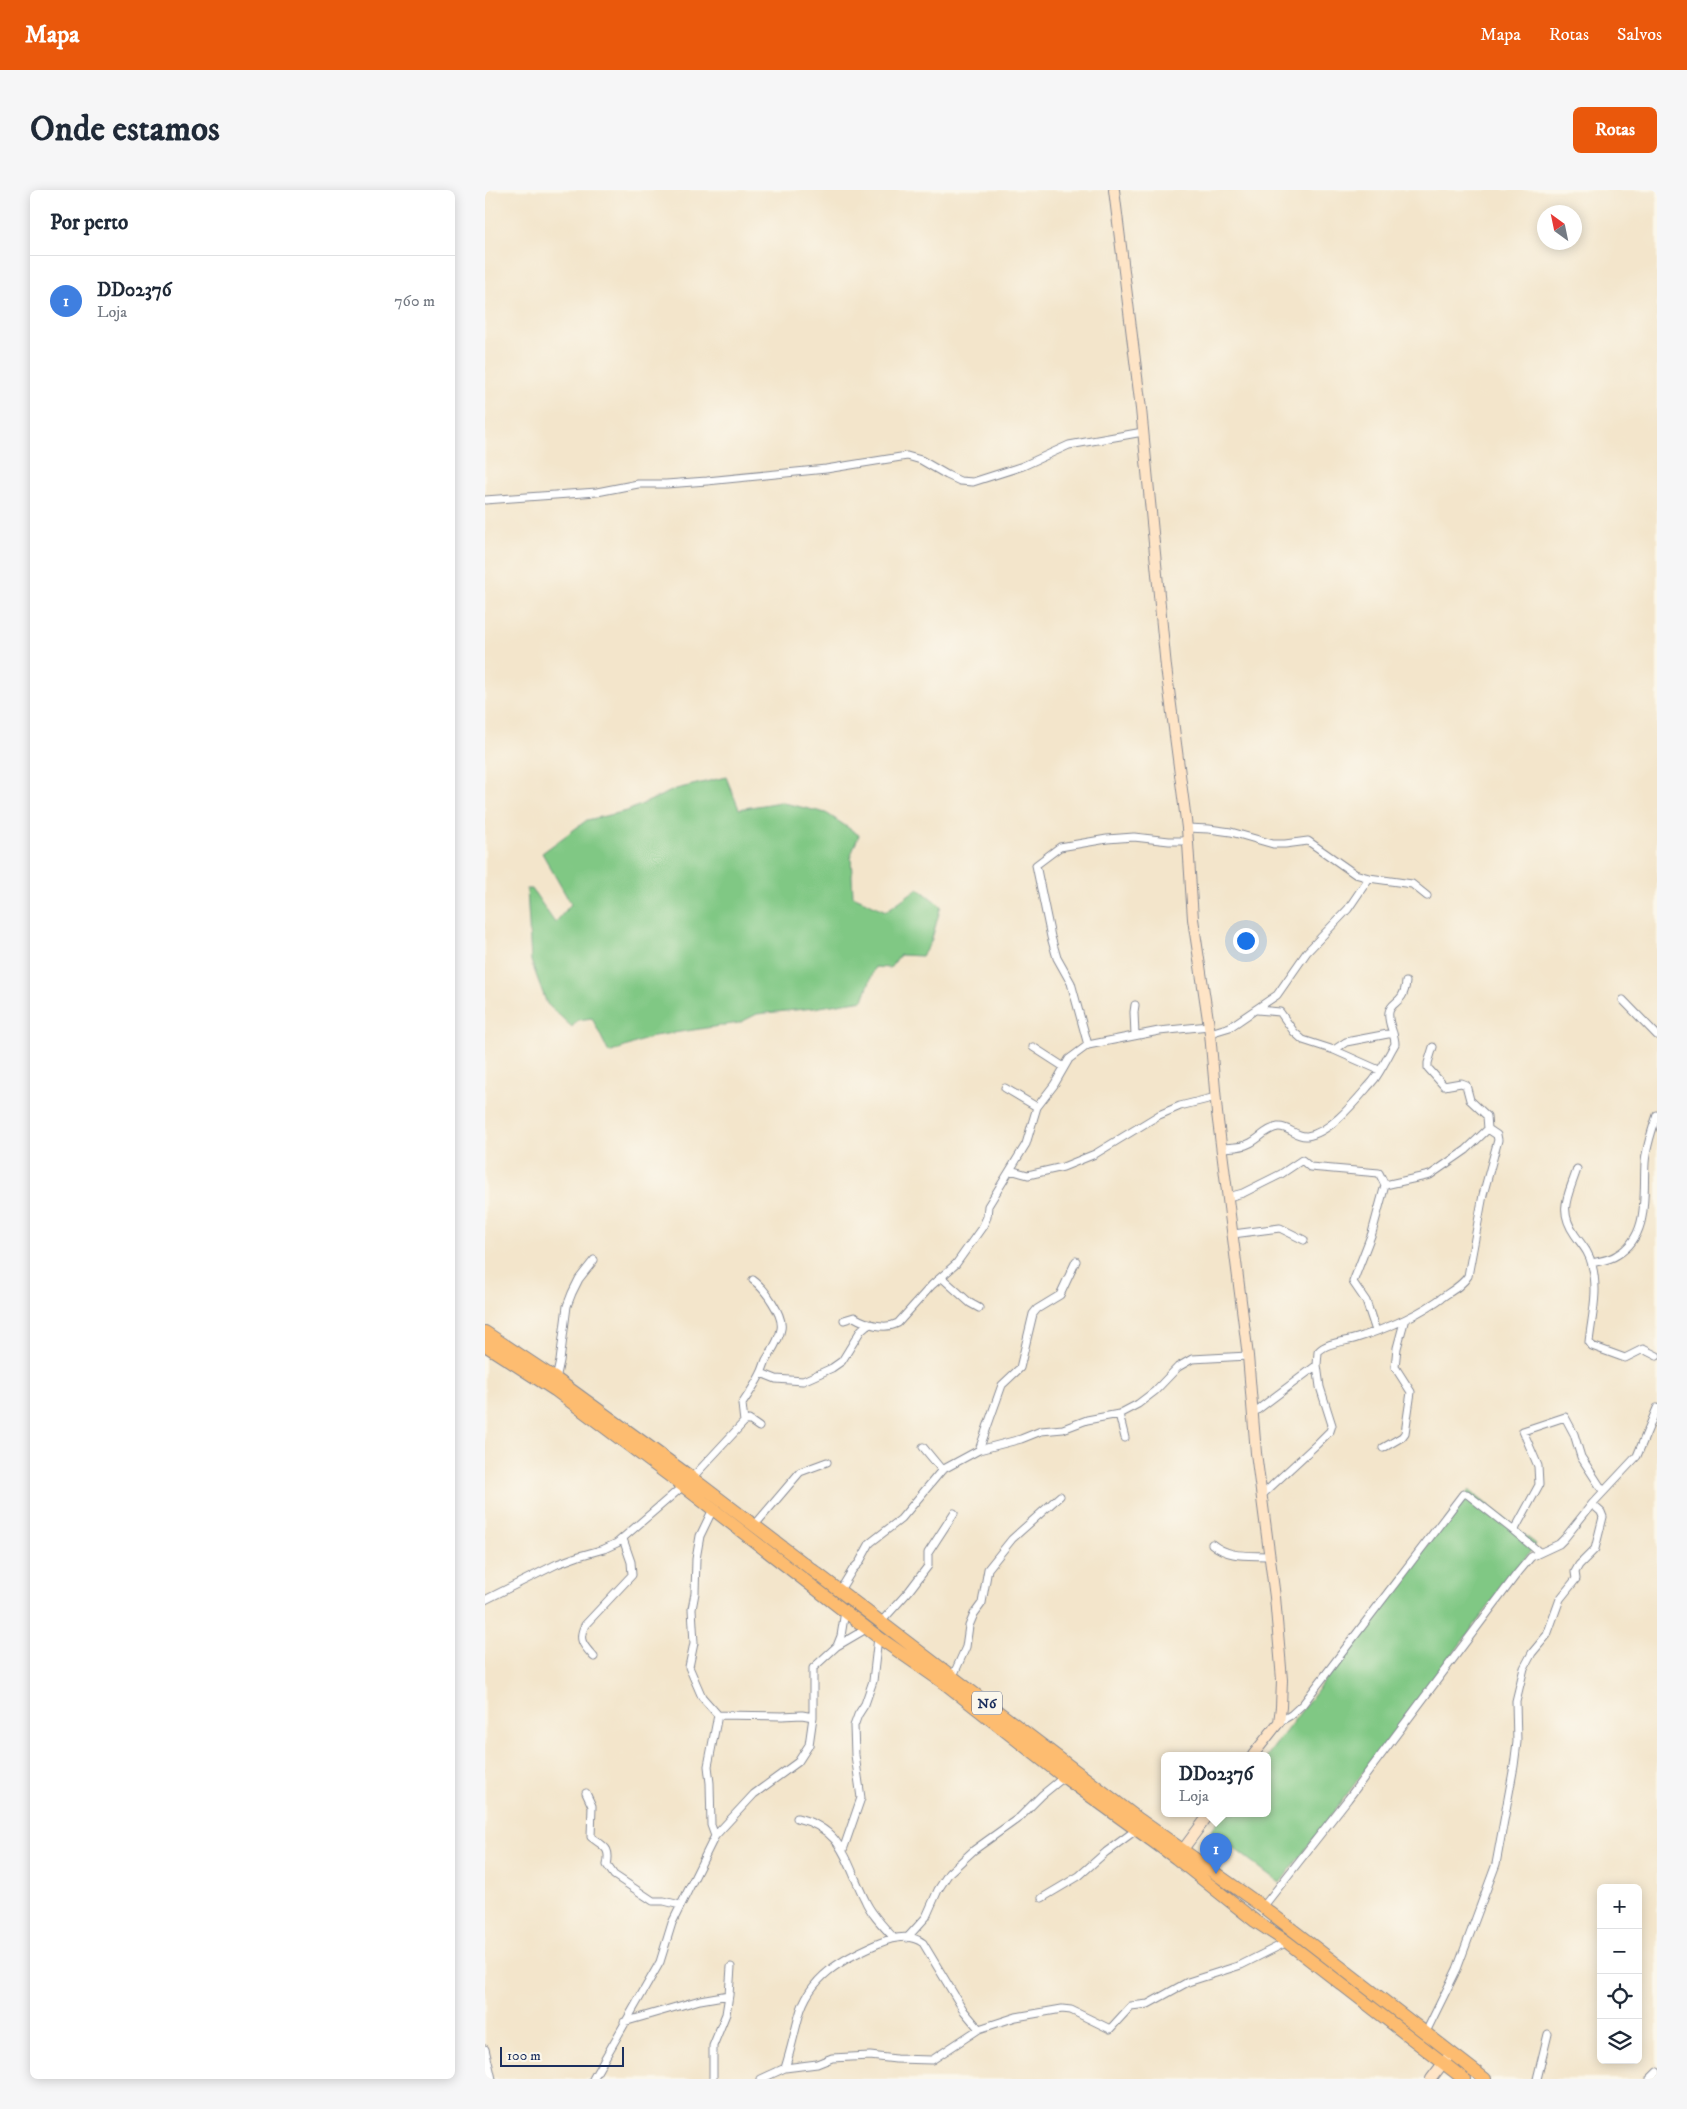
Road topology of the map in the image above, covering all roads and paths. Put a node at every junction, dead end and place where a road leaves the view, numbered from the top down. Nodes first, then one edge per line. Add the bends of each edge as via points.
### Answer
1 (1114, 190) edge
2 (1143, 432) junction
3 (485, 500) edge
4 (1187, 828) junction
5 (1188, 840) junction
6 (1369, 878) junction
7 (1427, 896) dead end
8 (1406, 982) dead end
9 (1623, 1000) dead end
10 (1135, 1005) dead end
11 (1257, 1010) junction
12 (1210, 1030) junction
13 (1393, 1033) junction
14 (1656, 1034) edge
15 (1135, 1035) junction
16 (1088, 1045) junction
17 (1433, 1047) dead end
18 (1033, 1048) dead end
19 (1334, 1050) junction
20 (1064, 1067) junction
21 (1379, 1070) junction
22 (1005, 1088) dead end
23 (1216, 1097) junction
24 (1037, 1107) junction
25 (1657, 1115) edge
26 (1488, 1129) junction
27 (1222, 1148) junction
28 (1577, 1169) dead end
29 (1010, 1170) junction
30 (1385, 1185) junction
31 (1229, 1197) junction
32 (1233, 1234) junction
33 (1304, 1240) dead end
34 (594, 1260) dead end
35 (1077, 1261) dead end
36 (1592, 1263) junction
37 (941, 1277) junction
38 (753, 1280) dead end
39 (979, 1308) dead end
40 (844, 1320) dead end
41 (1404, 1322) junction
42 (869, 1323) junction
43 (1376, 1331) junction
44 (485, 1332) edge
45 (485, 1345) edge
46 (1249, 1356) junction
47 (1657, 1356) edge
48 (1317, 1365) junction
49 (761, 1373) junction
50 (556, 1378) junction
51 (1657, 1408) edge
52 (1119, 1414) junction
53 (1252, 1414) junction
54 (744, 1422) junction
55 (759, 1427) dead end
56 (1125, 1438) dead end
57 (923, 1447) dead end
58 (1383, 1448) dead end
59 (979, 1450) junction
60 (827, 1462) dead end
61 (942, 1470) junction
62 (687, 1482) junction
63 (1603, 1491) junction
64 (1262, 1495) junction
65 (1060, 1496) dead end
66 (1591, 1504) junction
67 (713, 1509) junction
68 (953, 1513) dead end
69 (754, 1526) junction
70 (1513, 1531) junction
71 (623, 1539) junction
72 (1212, 1544) dead end
73 (1539, 1552) junction
74 (1269, 1556) junction
75 (839, 1592) junction
76 (485, 1600) edge
77 (845, 1612) junction
78 (881, 1622) junction
79 (866, 1629) junction
80 (878, 1637) junction
81 (837, 1646) junction
82 (594, 1657) dead end
83 (953, 1676) junction
84 (718, 1715) junction
85 (813, 1717) junction
86 (1279, 1722) junction
87 (1255, 1752) edge
88 (1064, 1777) junction
89 (586, 1793) dead end
90 (1207, 1817) edge
91 (797, 1818) dead end
92 (1136, 1830) junction
93 (715, 1836) junction
94 (843, 1850) junction
95 (1179, 1854) junction
96 (1042, 1898) dead end
97 (680, 1905) junction
98 (1263, 1907) junction
99 (893, 1938) junction
100 (907, 1938) junction
101 (1287, 1942) junction
102 (731, 1967) dead end
103 (729, 1995) junction
104 (624, 2022) junction
105 (979, 2029) junction
106 (1425, 2034) junction
107 (1548, 2034) dead end
108 (485, 2049) edge
109 (1451, 2053) junction
110 (1443, 2063) junction
111 (785, 2068) junction
112 (1657, 2072) edge
113 (492, 2079) edge
114 (593, 2079) edge
115 (713, 2079) edge
116 (761, 2079) edge
117 (1431, 2079) edge
118 (1464, 2079) edge
119 (1485, 2079) edge
120 (1537, 2079) edge
121 (1650, 2079) edge

1 - 2 street
2 - 3 street via 1069,445 1023,466 973,482 947,476 921,460 907,456 826,469
2 - 4 street via 1166,666
4 - 5 street
4 - 6 street via 1224,831 1273,844 1308,841 1346,869
5 - 12 street via 1193,919
5 - 16 street via 1107,838 1060,847 1036,865 1057,958 1068,975
6 - 7 street via 1412,884
6 - 11 street via 1348,909 1307,952 1277,995
8 - 13 street via 1402,998 1389,1013
9 - 14 street
10 - 15 street
11 - 12 street via 1230,1027
11 - 19 street via 1280,1012 1303,1040
12 - 15 street
12 - 23 street
13 - 19 street via 1346,1042
13 - 21 street via 1395,1044
15 - 16 street
16 - 20 street via 1069,1059
17 - 26 street via 1428,1068 1444,1086 1466,1085 1469,1100 1487,1116
18 - 20 street
19 - 21 street
20 - 24 street
21 - 27 street via 1355,1102 1317,1134 1300,1136 1279,1127 1249,1144
22 - 24 street
23 - 27 street
23 - 29 street via 1159,1115 1086,1158 1063,1167 1028,1175
24 - 29 street via 1026,1144
25 - 36 street via 1645,1162 1642,1220 1631,1242 1619,1254
26 - 30 street via 1466,1150 1430,1175
26 - 41 street via 1497,1135 1498,1140 1467,1276 1461,1284
27 - 31 street
28 - 36 street via 1567,1196 1567,1223
29 - 37 street via 988,1206 985,1223 960,1260
30 - 31 street via 1379,1173 1310,1167 1302,1160 1243,1193
30 - 43 street via 1353,1282 1366,1301
31 - 32 street
32 - 33 street via 1279,1228
32 - 46 street
34 - 50 street via 579,1279 567,1306
35 - 59 street via 1060,1295 1037,1308 1033,1314 1020,1368 1003,1385
36 - 47 street via 1597,1291 1589,1342 1625,1358 1643,1349
37 - 39 street via 969,1304
37 - 42 street via 898,1323 891,1327
38 - 49 street via 773,1304 782,1323 775,1347
40 - 42 street via 855,1317
41 - 43 street
41 - 58 street via 1395,1368 1411,1392 1405,1432
42 - 49 street via 841,1361 832,1368 803,1381 776,1379
43 - 48 street via 1320,1349
44 - 50 highway, N6
45 - 62 highway, N6
46 - 52 street via 1192,1359 1177,1367 1138,1404
46 - 53 street
48 - 53 street
48 - 64 street via 1320,1387 1331,1419 1329,1431
49 - 54 street via 742,1404
50 - 62 highway, N6
51 - 63 street via 1637,1456
52 - 56 street
52 - 59 street via 1063,1429 1041,1431
53 - 64 street
54 - 55 street via 749,1420
54 - 62 street
57 - 61 street
59 - 61 street
60 - 69 street via 800,1472
61 - 75 street via 901,1520 870,1543
62 - 67 highway, N6
62 - 69 highway, N6
62 - 71 street
63 - 66 street
63 - 70 street via 1581,1457 1565,1417 1526,1429 1523,1431 1538,1466 1539,1485
64 - 74 street
65 - 83 street via 1012,1539 988,1569 982,1603 969,1626 966,1647
66 - 73 street via 1564,1539
66 - 106 street via 1603,1517 1595,1549 1579,1565 1576,1579 1560,1599 1547,1635 1524,1668 1516,1701 1514,1766 1496,1864 1457,1969
67 - 77 highway, N6
67 - 84 street via 700,1536 696,1558 692,1609 694,1643 689,1667 702,1697
68 - 78 street via 928,1553 927,1566
69 - 75 highway, N6
70 - 73 street
70 - 86 street via 1463,1494 1303,1704
71 - 76 street via 604,1550 557,1564
71 - 82 street via 631,1562 631,1575 581,1633 582,1644
72 - 74 street via 1229,1554
73 - 98 street via 1516,1575
74 - 86 street via 1282,1680
75 - 78 highway, N6
77 - 79 highway, N6
77 - 81 street
78 - 83 highway, N6
79 - 80 highway, N6
79 - 81 street
80 - 88 highway, N6 via 947,1685
80 - 94 street via 873,1681 854,1726 861,1798
81 - 85 street via 813,1668
83 - 95 highway, N6
84 - 85 street
84 - 93 street via 708,1766 711,1825
85 - 93 street via 811,1737 798,1762 754,1794
86 - 87 street
88 - 92 highway, N6
88 - 100 street via 1020,1817 974,1850 949,1873 926,1916
89 - 97 street via 592,1806 591,1837 607,1848 607,1865 614,1875 653,1901
90 - 95 street
91 - 94 street via 812,1821 825,1829
92 - 95 highway, N6
92 - 96 street via 1079,1876
93 - 97 street
94 - 99 street via 864,1900
95 - 98 highway, N6
95 - 101 highway, N6 via 1255,1921
97 - 104 street via 660,1962
98 - 106 highway, N6
99 - 100 street
99 - 111 street via 843,1959 811,1988 799,2016
100 - 105 street via 923,1943
101 - 105 street via 1241,1965 1188,1982 1148,2004 1131,2006 1111,2029 1063,2009 1016,2017
101 - 110 highway, N6
102 - 103 street
103 - 104 street
103 - 115 street via 726,2014 713,2046
104 - 114 street
105 - 111 street via 932,2060 870,2056 833,2058 817,2064
106 - 109 highway, N6
107 - 120 street
108 - 113 street
109 - 110 street
109 - 119 highway, N6
110 - 117 street
110 - 118 highway, N6
111 - 116 street
112 - 121 street

